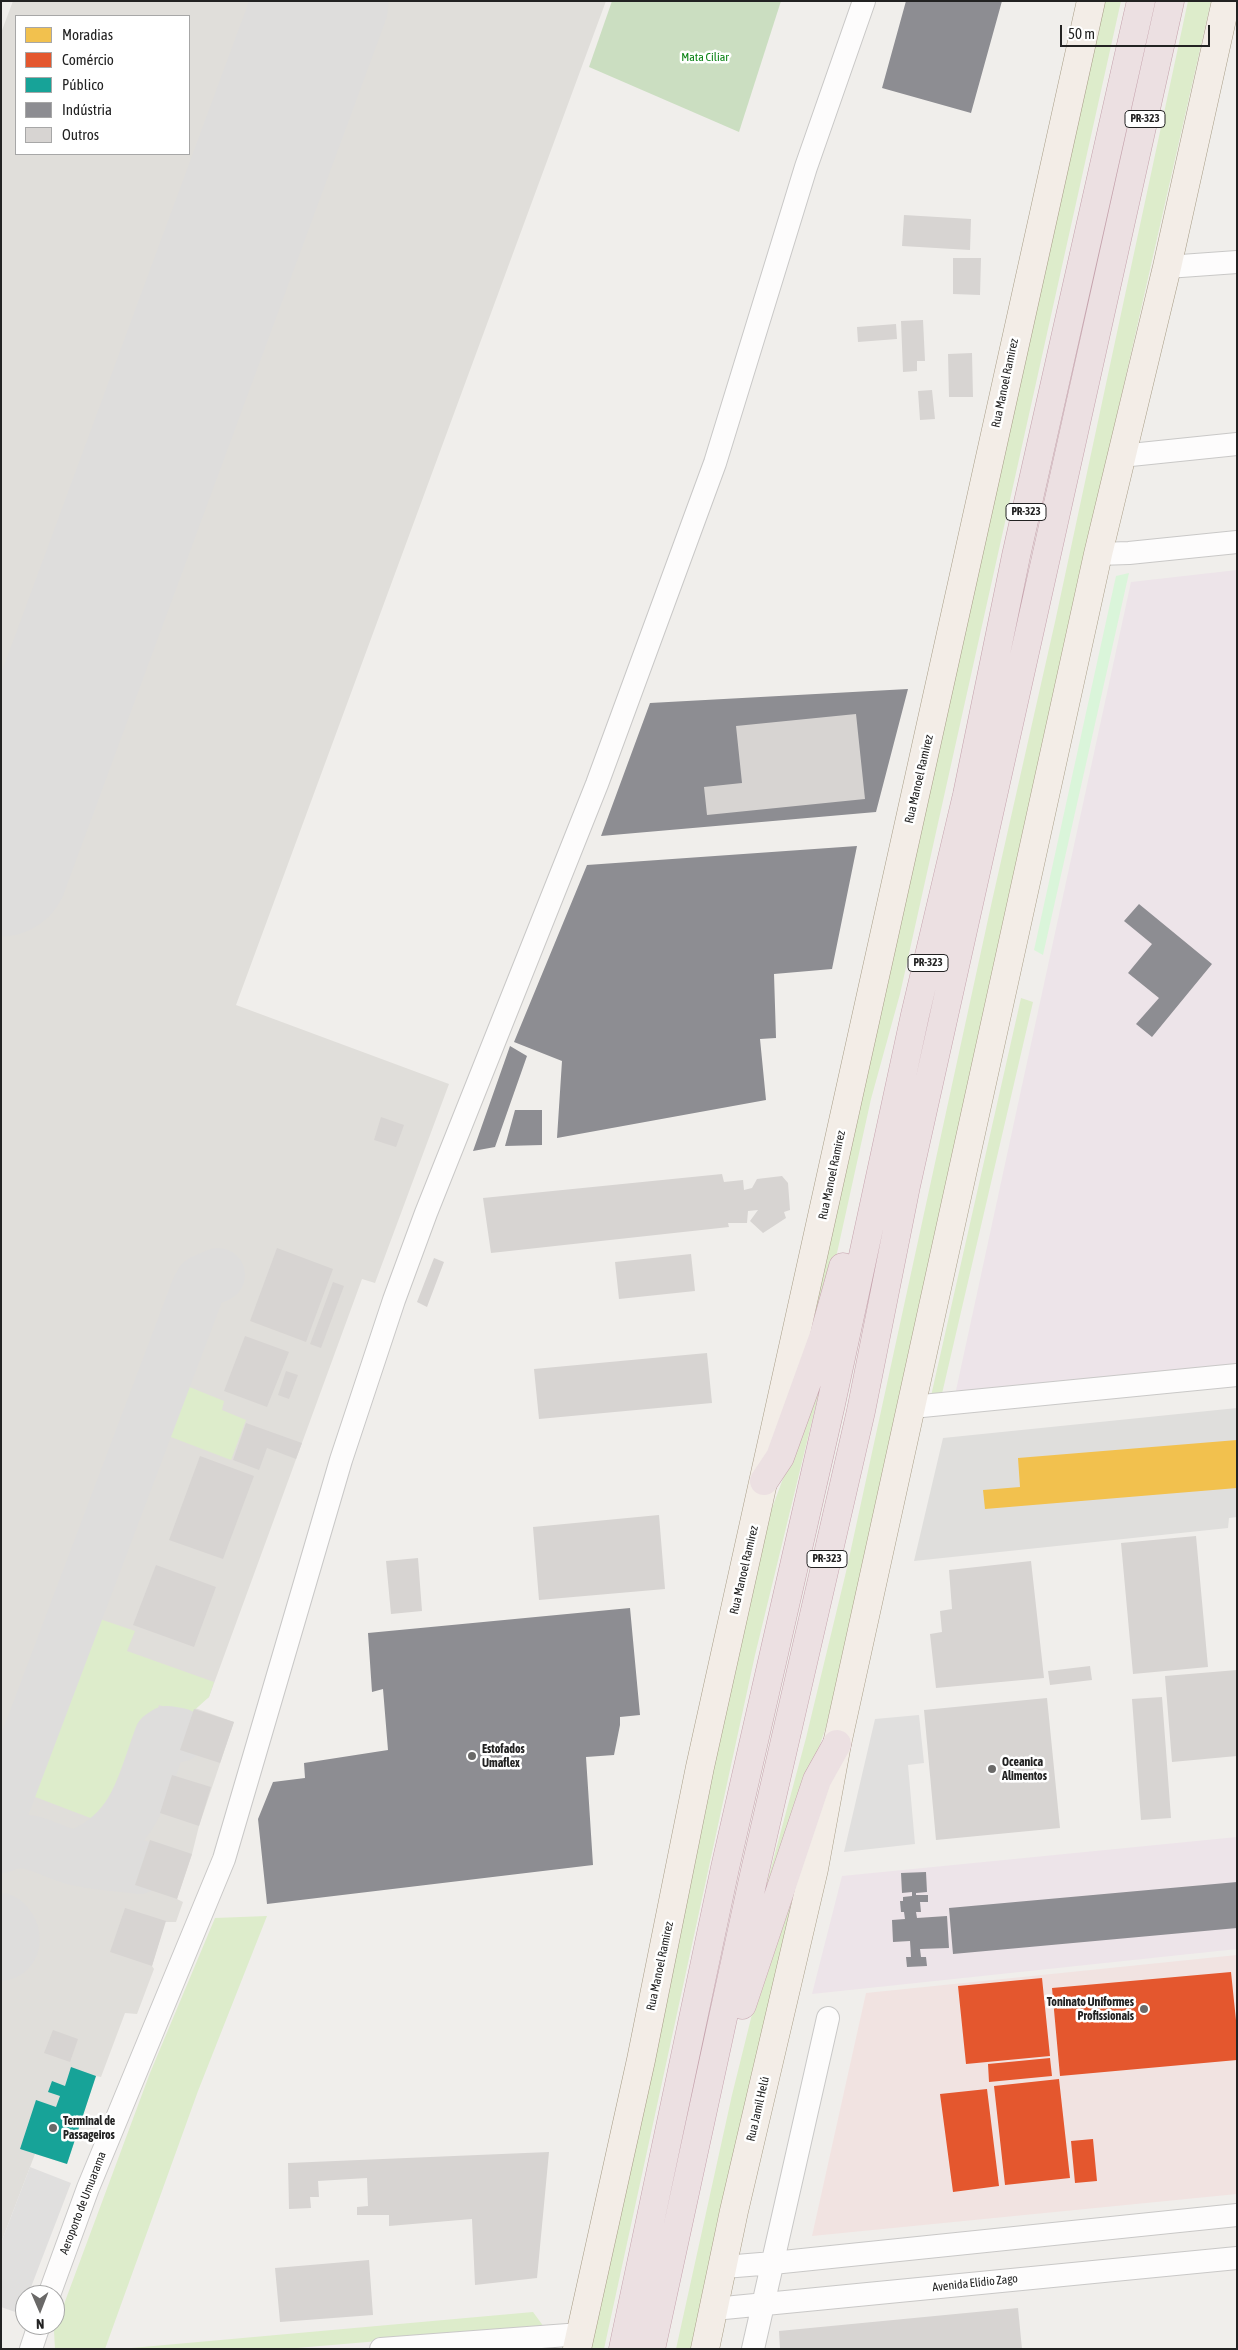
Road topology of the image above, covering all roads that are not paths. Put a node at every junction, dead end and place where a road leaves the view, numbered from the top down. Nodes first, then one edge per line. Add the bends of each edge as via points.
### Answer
1 (864, 1) edge
2 (1091, 1) edge
3 (1141, 1) edge
4 (1170, 1) edge
5 (1226, 1) edge
6 (1237, 262) edge
7 (1167, 267) junction
8 (1237, 444) edge
9 (1121, 456) junction
10 (1237, 542) edge
11 (1098, 554) junction
12 (916, 1015) junction
13 (1237, 1374) edge
14 (912, 1407) junction
15 (764, 1481) junction
16 (837, 1744) junction
17 (828, 2018) dead end
18 (713, 2069) junction
19 (1237, 2214) edge
20 (1237, 2258) edge
21 (773, 2263) junction
22 (724, 2266) junction
23 (53, 2285) edge
24 (763, 2303) junction
25 (714, 2309) junction
26 (36, 2335) edge
27 (579, 2341) edge
28 (31, 2349) edge
29 (381, 2349) edge
30 (624, 2349) edge
31 (651, 2349) edge
32 (705, 2349) edge
33 (752, 2349) edge

1 - 23 street, Aeroporto de Umuarama via 806,167 715,463 597,784 394,1300 341,1460 224,1859 88,2188
2 - 15 main road, Rua Manoel Ramirez
3 - 12 highway, PR-323
4 - 18 highway, PR-323 via 906,1186 861,1411 754,1875
5 - 7 main road, Rua Jamil Helú
6 - 7 street
7 - 9 main road, Rua Jamil Helú
8 - 9 street
9 - 11 main road, Rua Jamil Helú
10 - 11 street
11 - 14 main road, Rua Jamil Helú
12 - 15 highway via 877,1107 840,1284 829,1318 780,1457
12 - 30 highway, PR-323 via 832,1404 721,1886
13 - 14 street
14 - 16 main road, Rua Jamil Helú
15 - 27 main road, Rua Manoel Ramirez
16 - 18 highway via 817,1780 726,2054
16 - 22 main road, Rua Jamil Helú via 814,1869
17 - 21 street
18 - 31 highway, PR-323
19 - 21 street
20 - 24 street, Avenida Elídio Zago
21 - 22 street
21 - 24 street
22 - 25 main road, Rua Jamil Helú
24 - 25 street, Avenida Elídio Zago
24 - 33 street
25 - 32 main road, Rua Jamil Helú
26 - 28 street
27 - 29 street

